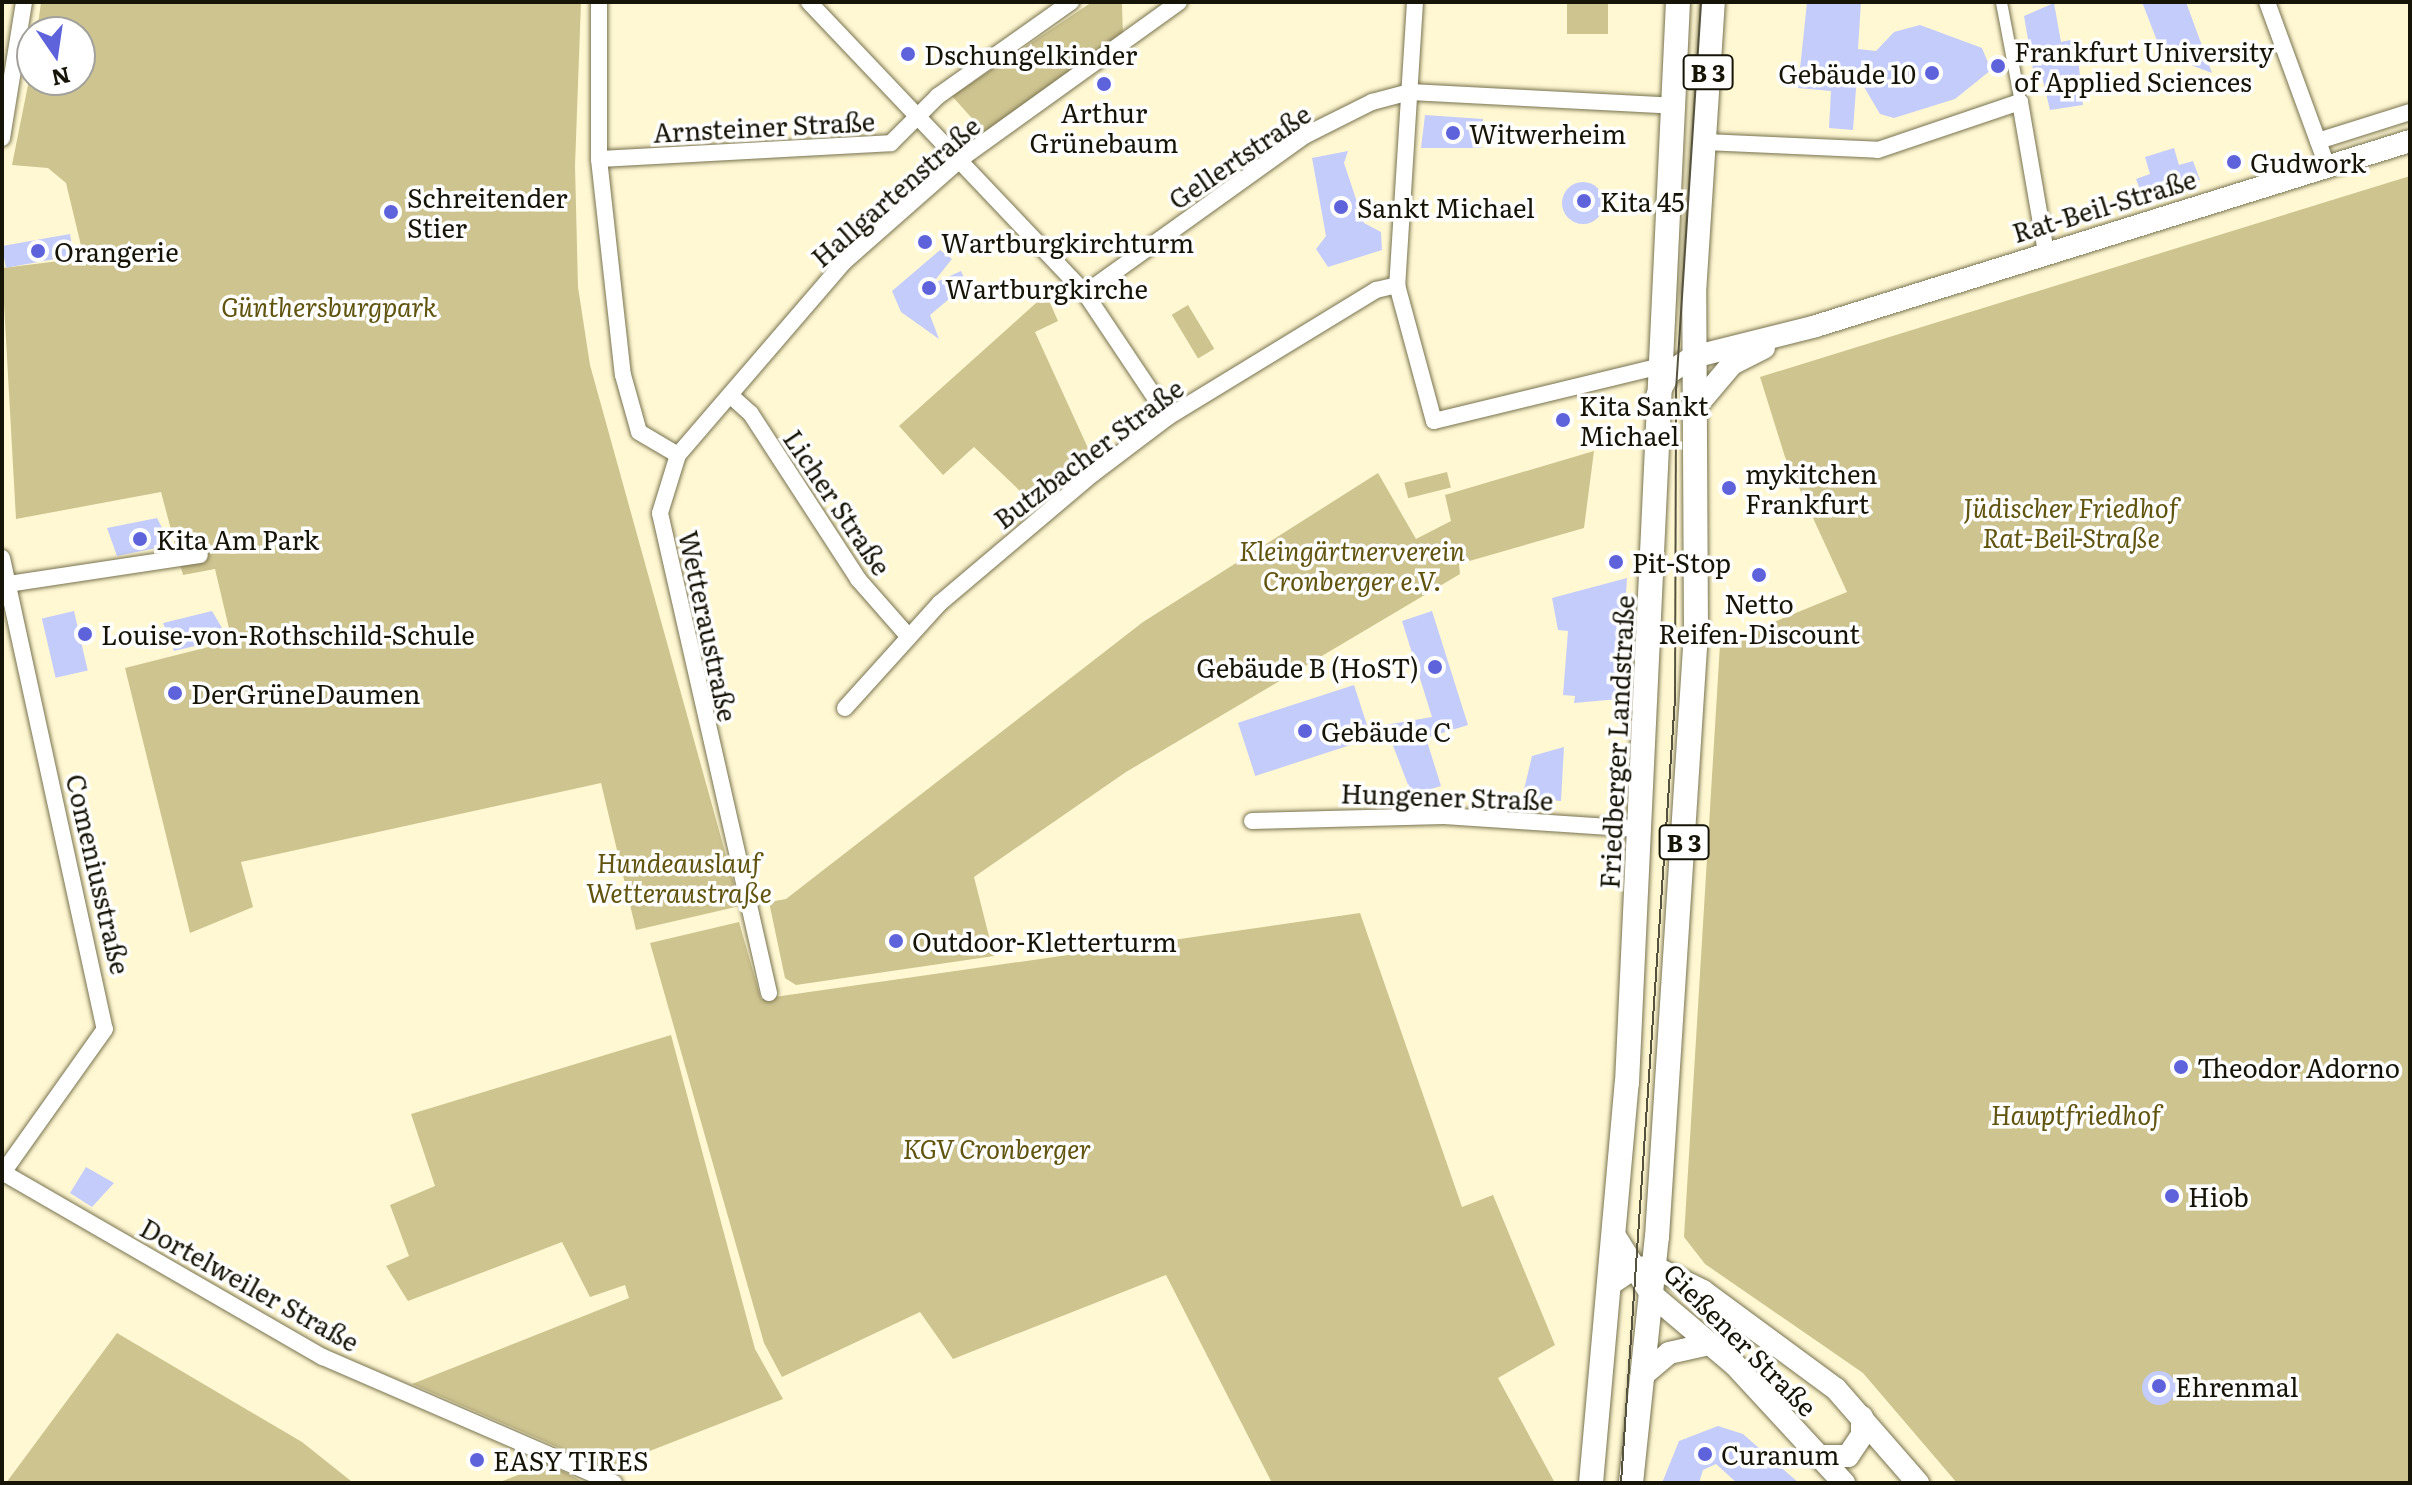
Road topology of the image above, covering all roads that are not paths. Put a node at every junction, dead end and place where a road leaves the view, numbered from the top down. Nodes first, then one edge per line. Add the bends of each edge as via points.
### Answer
1 (24, 2) edge
2 (599, 2) edge
3 (809, 2) edge
4 (1071, 2) edge
5 (1179, 2) edge
6 (1415, 2) edge
7 (1678, 2) edge
8 (1713, 2) edge
9 (2001, 2) edge
10 (2267, 2) edge
11 (1410, 92) junction
12 (2020, 102) junction
13 (1674, 106) junction
14 (2410, 112) edge
15 (924, 118) junction
16 (2, 138) edge
17 (2318, 141) junction
18 (2410, 141) edge
19 (1705, 142) junction
20 (962, 158) junction
21 (599, 159) junction
22 (2327, 166) junction
23 (2046, 252) junction
24 (1397, 285) junction
25 (1085, 293) junction
26 (1816, 326) junction
27 (1702, 354) junction
28 (1655, 368) junction
29 (730, 395) junction
30 (1654, 400) junction
31 (1694, 409) junction
32 (1168, 417) junction
33 (678, 455) junction
34 (200, 555) dead end
35 (2, 558) edge
36 (4, 584) edge
37 (908, 636) junction
38 (845, 708) dead end
39 (1252, 821) dead end
40 (1640, 829) junction
41 (769, 993) dead end
42 (2, 1173) edge
43 (1613, 1233) junction
44 (1657, 1237) junction
45 (1644, 1267) junction
46 (1685, 1280) junction
47 (1612, 1283) junction
48 (1651, 1294) junction
49 (1709, 1344) junction
50 (1643, 1375) junction
51 (1862, 1417) junction
52 (1818, 1456) junction
53 (614, 1483) edge
54 (1591, 1483) edge
55 (1631, 1483) edge
56 (1844, 1483) edge
57 (1918, 1483) edge

1 - 16 street
2 - 21 street
3 - 15 street
4 - 15 street, Hallgartenstraße via 938,96
5 - 20 street, Hallgartenstraße
6 - 11 street
7 - 13 main road, Friedberger Landstraße / B 3
8 - 19 main road, B 3
9 - 12 street
10 - 17 street
11 - 13 street, Gellertstraße
11 - 24 street
11 - 25 street, Gellertstraße via 1306,135
12 - 19 street via 1878,150
12 - 23 street
13 - 28 main road, Friedberger Landstraße / B 3
14 - 17 street
15 - 20 street
15 - 21 street, Arnsteiner Straße via 879,146
17 - 22 street
18 - 22 main road, Rat-Beil-Straße
19 - 27 main road, B 3
20 - 25 street
20 - 29 street, Hallgartenstraße via 844,262
21 - 33 street via 623,375 639,432
22 - 23 main road, Rat-Beil-Straße
23 - 26 main road, Rat-Beil-Straße
24 - 28 street via 1434,421
24 - 32 street, Butzbacher Straße via 1376,290
25 - 32 street
26 - 27 main road, Rat-Beil-Straße
26 - 31 main road, Rat-Beil-Straße via 1732,364
27 - 28 street
27 - 30 main road via 1670,372
27 - 31 main road, B 3
28 - 30 main road, Friedberger Landstraße / B 3
29 - 33 street, Hallgartenstraße
29 - 37 street, Licher Straße via 751,414 858,579
30 - 40 main road, Friedberger Landstraße / B 3
31 - 44 main road, B 3 via 1696,633
32 - 37 street, Butzbacher Straße via 1035,521
33 - 41 street, Wetteraustraße via 660,513
34 - 36 street
35 - 36 street, Comeniusstraße
36 - 42 street, Comeniusstraße via 105,1029
37 - 38 street, Butzbacher Straße
39 - 40 street, Hungener Straße via 1444,816
40 - 43 main road, Friedberger Landstraße / B 3
42 - 53 street, Dortelweiler Straße via 323,1357
43 - 45 main road, Gießener Straße
43 - 47 main road, Friedberger Landstraße / B 3
44 - 45 main road, B 3
44 - 46 main road, Gießener Straße
45 - 46 main road, Gießener Straße
45 - 47 main road, Gießener Straße
45 - 48 main road, B 3
46 - 51 main road, Gießener Straße via 1801,1358
47 - 54 main road, Friedberger Landstraße / B 3
48 - 49 main road, Gießener Straße
48 - 50 main road, B 3
49 - 50 main road via 1669,1353
49 - 52 main road, Gießener Straße
50 - 55 main road, B 3
51 - 52 main road via 1862,1435 1848,1456
51 - 57 main road, Gießener Straße
52 - 56 main road, Gießener Straße

